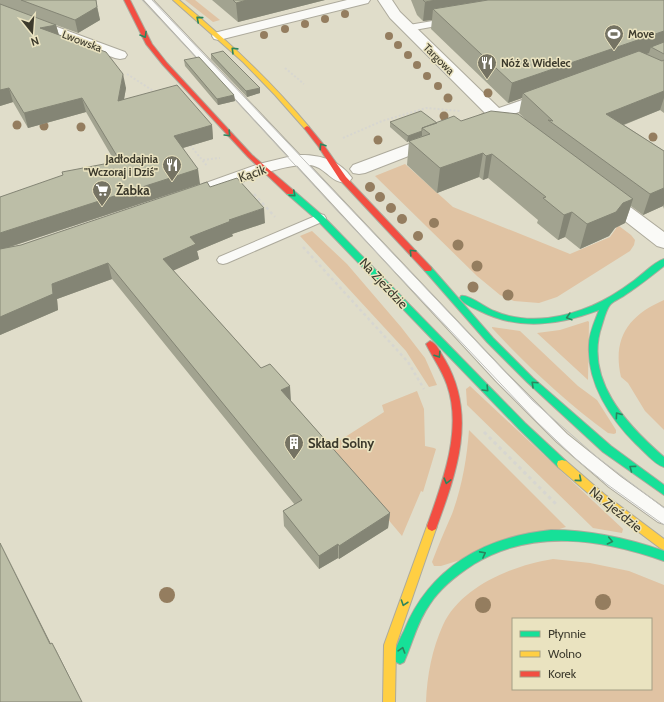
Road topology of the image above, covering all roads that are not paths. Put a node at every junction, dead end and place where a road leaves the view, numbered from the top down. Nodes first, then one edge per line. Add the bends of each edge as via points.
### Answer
1 (127, 0) edge
2 (148, 0) edge
3 (176, 0) edge
4 (363, 0) edge
5 (386, 0) edge
6 (0, 10) edge
7 (460, 19) edge
8 (409, 28) junction
9 (219, 36) junction
10 (120, 55) dead end
11 (565, 89) edge
12 (496, 115) junction
13 (526, 138) edge
14 (298, 161) junction
15 (264, 169) junction
16 (359, 169) dead end
17 (343, 178) junction
18 (594, 188) edge
19 (192, 194) edge
20 (320, 218) junction
21 (664, 242) edge
22 (223, 260) dead end
23 (664, 262) edge
24 (439, 280) junction
25 (400, 300) junction
26 (606, 304) junction
27 (664, 463) edge
28 (664, 491) edge
29 (664, 517) edge
30 (664, 545) edge
31 (664, 556) edge
32 (390, 702) edge

1 -> 15 street, Na Zjeździe via 149,44 165,64 220,126
2 - 14 lane
9 -> 3 street
4 - 9 street
5 - 8 street, Targowa
6 - 10 street, Lwowska
7 - 8 lane
8 - 12 street, Targowa
17 -> 9 street via 322,145 288,104
11 - 12 street
12 - 13 street, Targowa
12 - 16 street
14 - 15 street, Kącik
14 - 17 street, Kącik via 306,159 323,162
14 - 29 lane via 501,377 562,438 615,482
15 - 19 street, Kącik
15 -> 20 street, Na Zjeździe
24 -> 17 street
18 - 21 street
20 - 22 lane
20 - 25 street, Na Zjeździe
23 - 26 street
26 -> 24 street via 569,318 538,322 513,321 484,313
28 -> 24 street via 607,449 530,380 490,340
25 -> 30 street, Na Zjeździe via 562,464 600,497
25 -> 32 street via 441,359 456,400 457,417 453,457 440,504 390,645
27 -> 26 street via 626,427 600,386 594,364 593,346
32 -> 31 street via 402,648 421,609 438,586 463,565 491,550 520,539 551,535 589,537

